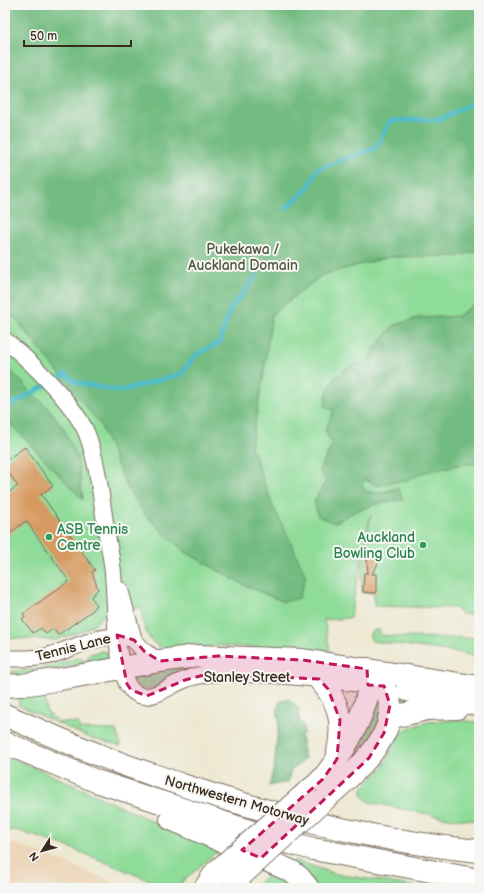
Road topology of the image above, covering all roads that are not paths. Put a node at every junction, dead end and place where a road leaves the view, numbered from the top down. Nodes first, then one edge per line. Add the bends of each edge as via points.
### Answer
1 (5, 340) edge
2 (113, 572) junction
3 (130, 623) junction
4 (117, 635) junction
5 (134, 640) junction
6 (5, 658) edge
7 (160, 661) junction
8 (122, 667) junction
9 (319, 679) junction
10 (373, 680) junction
11 (5, 686) edge
12 (479, 687) edge
13 (479, 705) edge
14 (479, 709) edge
15 (5, 715) edge
16 (389, 718) junction
17 (5, 743) edge
18 (337, 759) junction
19 (96, 781) junction
20 (479, 851) edge
21 (479, 880) edge
22 (221, 883) edge
23 (308, 888) edge

1 - 2 street via 57,392 80,420 95,463
2 - 3 street
2 - 4 street, Stanley Street
3 - 4 street, Tennis Lane
3 - 5 street
4 - 5 street, Tennis Lane
4 - 6 street, Tennis Lane via 47,656
4 - 8 street, Stanley Street
5 - 7 street via 145,652
7 - 8 main road, Stanley Street
7 - 10 main road, Stanley Street via 197,656 303,660
8 - 9 street, Stanley Street via 131,690 147,696 184,680 208,674
8 - 11 main road, Stanley Street via 55,680
9 - 10 street, Stanley Street
9 - 18 main road via 333,697 340,720
10 - 12 main road
10 - 13 main road
10 - 16 main road via 389,699
10 - 18 main road via 353,730
14 - 16 main road via 427,709
15 - 20 main road, Northwestern Motorway via 126,766 231,801 361,833 445,848
16 - 22 main road, bridge via 384,733 369,758 325,799
17 - 19 main road, Northwestern Motorway
18 - 22 main road, bridge via 323,779 305,794
19 - 21 main road, Northwestern Motorway via 226,824 313,849
19 - 23 main road via 158,814 291,871

